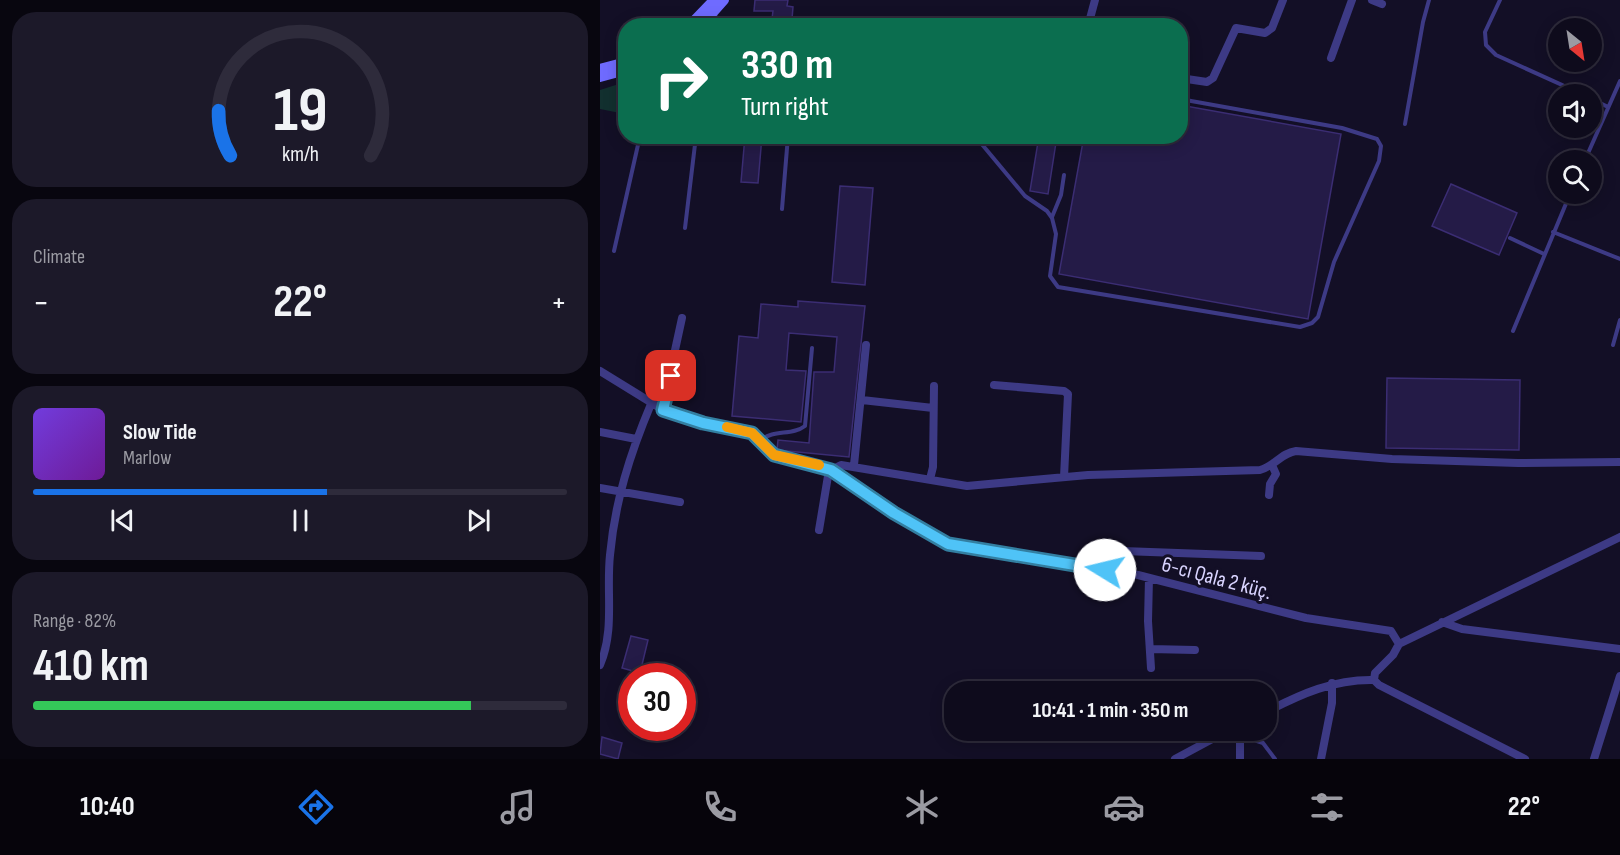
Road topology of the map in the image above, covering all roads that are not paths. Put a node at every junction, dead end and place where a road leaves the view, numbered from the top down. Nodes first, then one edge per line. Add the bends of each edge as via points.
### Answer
1 (714, 0) edge
2 (724, 0) edge
3 (1095, 0) edge
4 (1284, 0) edge
5 (1352, 0) edge
6 (1372, 0) edge
7 (1429, 0) edge
8 (1500, 0) edge
9 (1382, 4) dead end
10 (713, 14) junction
11 (697, 18) edge
12 (709, 18) edge
13 (717, 18) edge
14 (1090, 18) edge
15 (1331, 58) dead end
16 (618, 64) edge
17 (600, 69) edge
18 (618, 72) edge
19 (600, 77) edge
20 (1188, 79) edge
21 (1620, 81) edge
22 (1560, 84) edge
23 (1188, 101) edge
24 (1602, 104) edge
25 (1608, 107) junction
26 (1405, 124) dead end
27 (638, 144) edge
28 (695, 144) edge
29 (787, 144) edge
30 (982, 144) edge
31 (1589, 150) edge
32 (1064, 175) dead end
33 (1566, 204) edge
34 (782, 209) dead end
35 (1052, 218) junction
36 (685, 228) dead end
37 (1553, 232) junction
38 (1510, 238) dead end
39 (614, 251) dead end
40 (1544, 254) junction
41 (1620, 260) edge
42 (682, 318) dead end
43 (1620, 320) edge
44 (1513, 331) dead end
45 (866, 345) dead end
46 (1613, 345) dead end
47 (812, 348) dead end
48 (600, 371) edge
49 (994, 385) dead end
50 (934, 386) dead end
51 (862, 400) junction
52 (651, 404) junction
53 (933, 408) junction
54 (663, 410) junction
55 (600, 432) edge
56 (636, 439) junction
57 (761, 440) junction
58 (1620, 462) edge
59 (854, 465) junction
60 (1272, 465) junction
61 (831, 470) junction
62 (1064, 477) junction
63 (930, 480) junction
64 (600, 489) edge
65 (619, 492) junction
66 (1269, 495) dead end
67 (680, 502) dead end
68 (819, 530) dead end
69 (1620, 537) edge
70 (600, 554) edge
71 (610, 556) junction
72 (1261, 556) dead end
73 (1086, 567) junction
74 (1149, 578) junction
75 (1442, 622) junction
76 (1399, 644) junction
77 (1150, 649) junction
78 (1620, 649) edge
79 (1195, 650) dead end
80 (600, 665) edge
81 (1151, 668) dead end
82 (1620, 676) edge
83 (1374, 680) junction
84 (1332, 683) junction
85 (1277, 707) edge
86 (1209, 741) edge
87 (1241, 741) edge
88 (1259, 741) edge
89 (1175, 759) edge
90 (1240, 759) edge
91 (1275, 759) edge
92 (1321, 759) edge
93 (1525, 759) edge
94 (1593, 759) edge

1 - 11 main road
2 - 10 main road
3 - 14 street
4 - 20 street via 1272,28 1265,33 1236,28 1213,78 1207,82
5 - 15 street
6 - 9 street
7 - 26 lane
8 - 22 lane via 1485,32 1486,45 1496,55
10 - 12 main road
10 - 13 lane
16 - 17 main road
18 - 19 main road
21 - 25 lane
23 - 35 lane via 1342,128 1377,139 1381,147 1379,161 1334,262 1315,321 1300,327 1058,287 1050,276 1056,234
24 - 25 lane
25 - 31 lane
27 - 39 lane
28 - 36 lane
29 - 34 lane
30 - 35 lane via 1025,196
32 - 35 lane
33 - 37 lane
37 - 40 lane
37 - 41 lane
38 - 40 lane
40 - 44 lane
42 - 54 street
43 - 46 lane
45 - 51 street
47 - 57 lane via 805,426 797,431 773,433
48 - 52 street, 6-cı Qala 2 küç.
49 - 62 street via 1068,394
50 - 53 street
51 - 53 street
51 - 59 street
52 - 54 street, 6-cı Qala 2 küç.
52 - 56 street
53 - 63 street
54 - 57 street, 6-cı Qala 2 küç. via 747,431
55 - 56 street
56 - 65 street
57 - 61 street, 6-cı Qala 2 küç. via 774,455
58 - 60 street via 1392,459 1296,451 1282,455
59 - 61 street
59 - 63 street
60 - 62 street via 1260,470
60 - 66 street via 1276,474
61 - 68 street
61 - 73 street, 6-cı Qala 2 küç. via 887,509 948,544
62 - 63 street via 984,486
64 - 65 street
65 - 67 street
65 - 71 street
69 - 75 street
70 - 71 street
71 - 80 street via 609,635
72 - 73 street via 1095,550 1089,554
73 - 74 street, 6-cı Qala 2 küç.
74 - 76 street, 6-cı Qala 2 küç. via 1306,618 1387,629
74 - 77 street
75 - 76 street
75 - 78 street via 1462,629
76 - 83 street via 1375,673
77 - 79 street
77 - 81 street
82 - 94 street
83 - 84 street
83 - 93 street via 1388,691
84 - 85 street
84 - 92 street
86 - 89 street
87 - 90 street
88 - 91 lane

